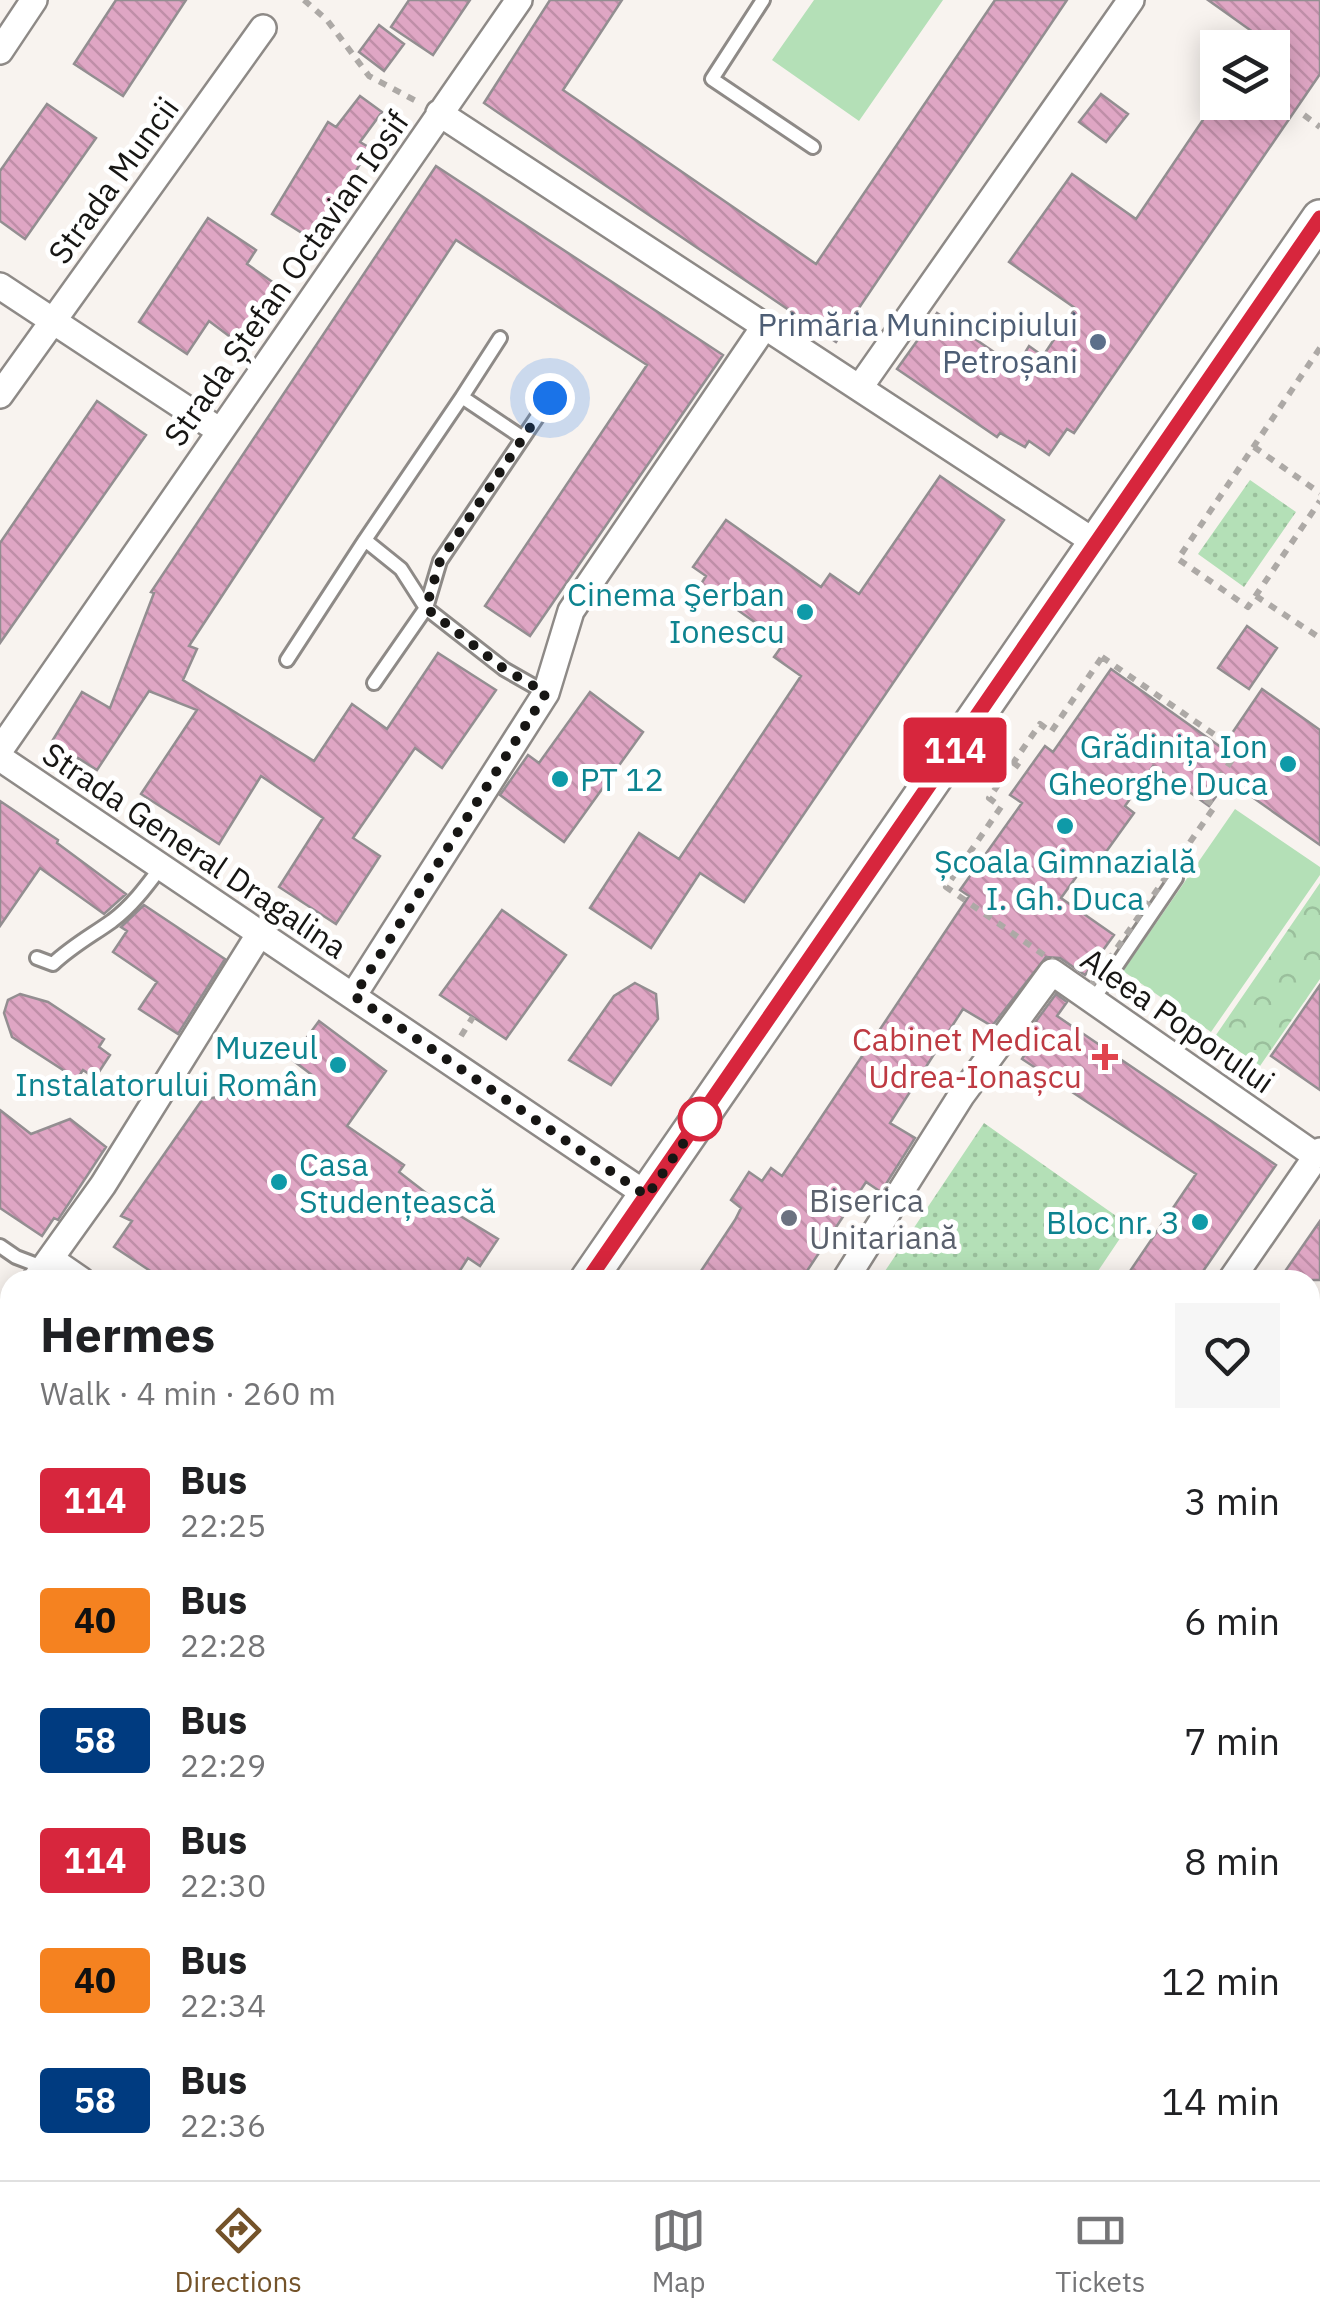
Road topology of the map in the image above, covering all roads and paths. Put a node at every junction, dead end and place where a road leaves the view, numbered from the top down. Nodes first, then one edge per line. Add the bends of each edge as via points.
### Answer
1 (34, 0) edge
2 (304, 0) edge
3 (519, 0) edge
4 (763, 0) edge
5 (1131, 0) edge
6 (263, 28) dead end
7 (0, 51) edge
8 (439, 113) junction
9 (1304, 116) dead end
10 (1320, 127) edge
11 (813, 147) dead end
12 (1320, 218) edge
13 (0, 286) edge
14 (52, 320) junction
15 (764, 328) junction
16 (500, 338) dead end
17 (1320, 348) edge
18 (860, 387) junction
19 (0, 396) edge
20 (462, 398) junction
21 (550, 398) dead end
22 (220, 431) junction
23 (524, 438) junction
24 (1254, 447) junction
25 (1320, 493) edge
26 (1320, 501) edge
27 (365, 540) junction
28 (1096, 543) junction
29 (1256, 596) junction
30 (426, 608) junction
31 (1320, 638) edge
32 (287, 660) dead end
33 (374, 683) dead end
34 (546, 693) junction
35 (1000, 753) dead end
36 (0, 754) edge
37 (1013, 762) junction
38 (1026, 772) dead end
39 (161, 866) junction
40 (1176, 878) dead end
41 (260, 933) junction
42 (37, 958) dead end
43 (354, 996) junction
44 (1093, 1000) junction
45 (473, 1017) dead end
46 (454, 1046) dead end
47 (1318, 1153) edge
48 (647, 1196) junction
49 (0, 1246) edge
50 (44, 1269) edge
51 (595, 1270) edge
52 (850, 1270) edge
53 (1238, 1270) edge

1 - 7 street
2 - 8 path via 369,76
3 - 8 street
4 - 11 lane via 712,79
5 - 18 street
6 - 14 street, Strada Muncii
8 - 15 street, Strada Ștefan Octavian Iosif
8 - 22 street, Strada Ștefan Octavian Iosif
9 - 10 path
12 - 28 main road
13 - 14 street
14 - 19 street
14 - 22 street
15 - 18 street, Strada Ștefan Octavian Iosif
15 - 34 street via 572,611
16 - 20 lane
17 - 24 path
18 - 28 street, Strada Ștefan Octavian Iosif
20 - 23 lane
20 - 27 lane
21 - 23 lane
22 - 36 street, Strada Ștefan Octavian Iosif
23 - 30 lane via 440,561
24 - 25 path
24 - 29 path via 1178,560 1248,608
26 - 29 path
27 - 30 lane via 401,570
27 - 32 lane
28 - 48 main road
29 - 31 path
30 - 33 lane
30 - 34 lane
34 - 43 street, Strada General Dragalina
35 - 37 path
36 - 39 street, Strada General Dragalina
37 - 37 path via 989,798 1001,807 946,887 1090,987 1215,806 1205,799 1238,751 1102,658 1051,732 1040,724
37 - 38 path
39 - 41 street, Strada General Dragalina
39 - 42 lane via 111,922 54,964
40 - 44 lane
41 - 43 street, Strada General Dragalina
41 - 50 street via 104,1185
43 - 48 street, Strada General Dragalina
44 - 47 street, Aleea Poporului
44 - 52 street, Aleea Poporului via 1052,972 961,1096
45 - 46 path
47 - 53 street, Aleea Poporului
48 - 51 main road
49 - 50 lane

